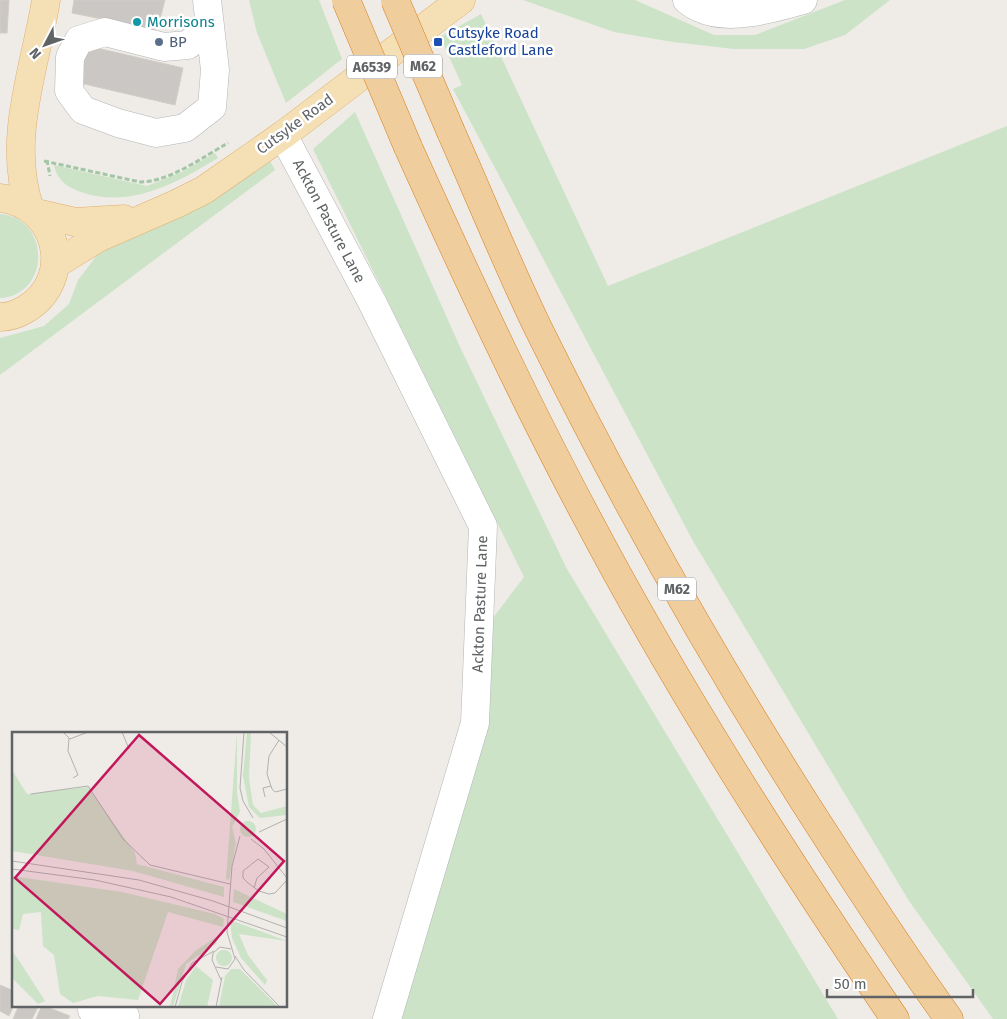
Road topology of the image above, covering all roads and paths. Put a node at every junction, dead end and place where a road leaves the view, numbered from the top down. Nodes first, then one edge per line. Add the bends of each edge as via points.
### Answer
1 (46, 0) edge
2 (346, 0) edge
3 (395, 0) edge
4 (461, 0) edge
5 (687, 0) edge
6 (804, 0) edge
7 (209, 13) edge
8 (21, 124) junction
9 (283, 135) junction
10 (232, 140) dead end
11 (47, 161) dead end
12 (0, 162) edge
13 (0, 198) edge
14 (33, 211) junction
15 (145, 217) junction
16 (56, 264) junction
17 (0, 317) edge
18 (89, 1011) edge
19 (125, 1016) dead end
20 (387, 1019) edge
21 (895, 1019) edge
22 (949, 1019) edge

1 - 8 main road
2 - 21 highway, bridge via 408,147 513,375 585,515 750,800
3 - 22 highway, M62, bridge via 537,327 629,505 792,784
4 - 9 main road, Cutsyke Road / A6539
5 - 6 street via 701,9 729,14 773,9
7 - 7 street via 215,70 212,107 185,128 156,133 118,123 83,110 69,91 70,57 79,40 105,32 164,47 188,45
8 - 12 main road
8 - 14 main road via 21,176
9 - 15 main road, Cutsyke Road / A6539 via 204,190
9 - 20 street, Ackton Pasture Lane via 372,302 483,526 475,723
10 - 11 path via 184,169 150,182
13 - 14 main road, Cutsyke Road
14 - 15 main road, Cutsyke Road / A6539 via 75,222
14 - 16 main road via 48,228
15 - 16 main road, Cutsyke Road / A6539 via 98,238
16 - 17 main road via 52,279 34,304 20,313
18 - 19 street via 108,1008

